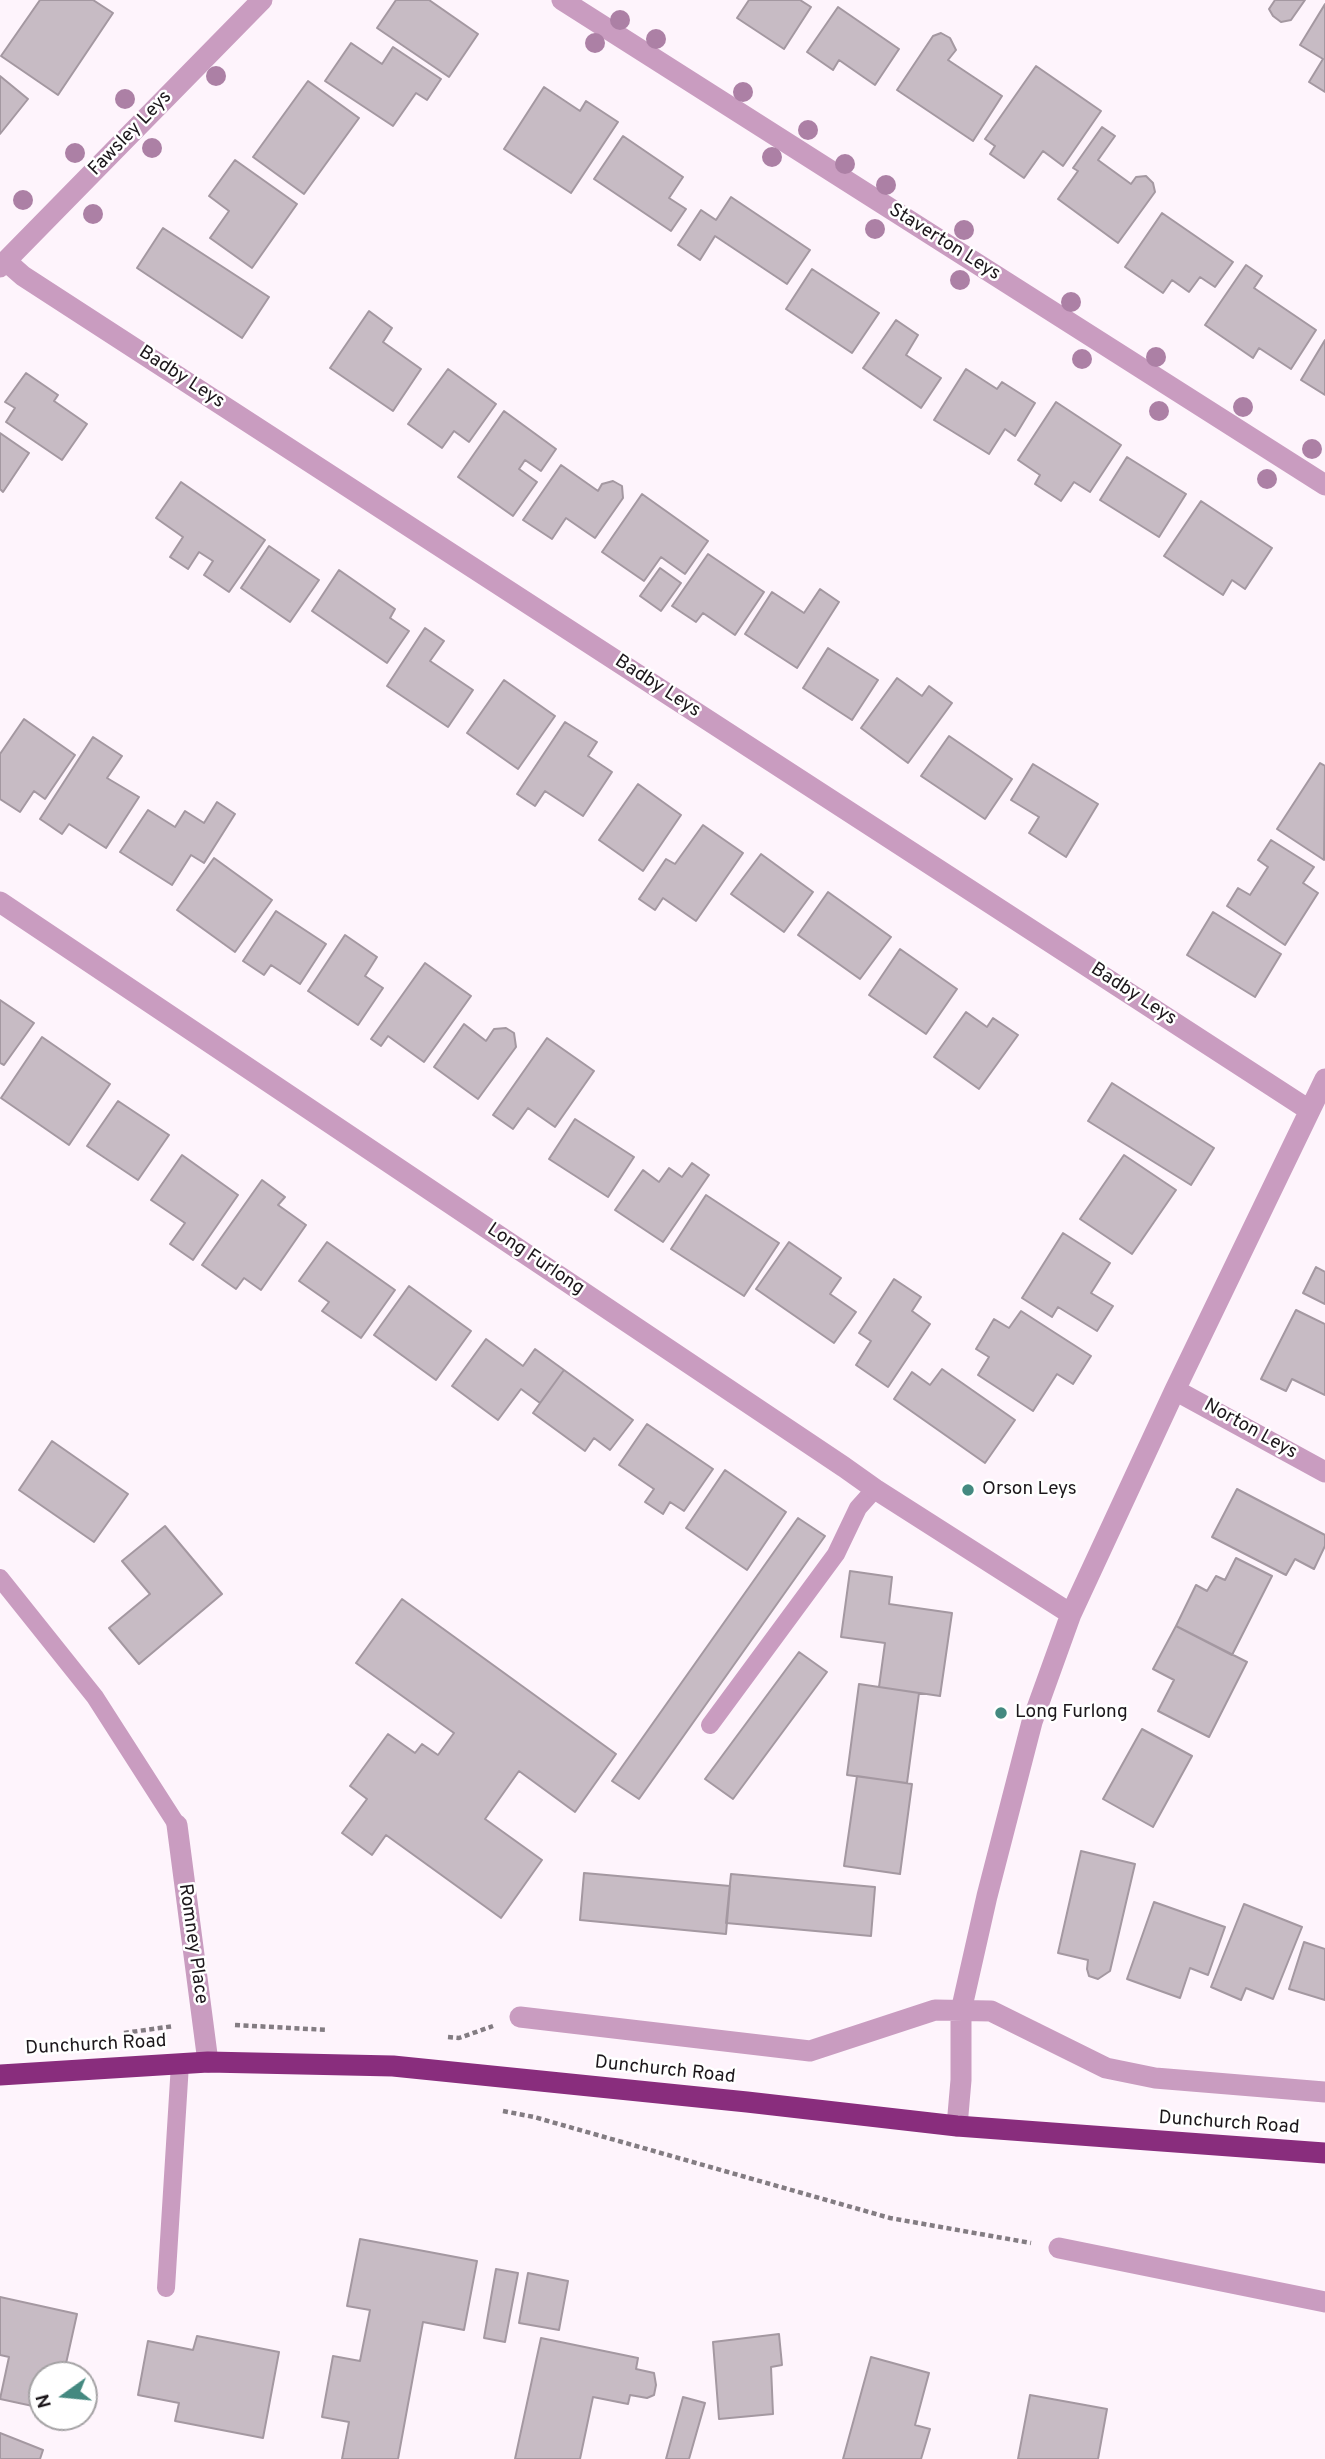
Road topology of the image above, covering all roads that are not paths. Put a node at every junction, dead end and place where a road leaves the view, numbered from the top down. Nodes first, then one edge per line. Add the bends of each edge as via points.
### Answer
1 (262, 0) edge
2 (562, 0) edge
3 (3, 264) edge
4 (1325, 485) edge
5 (0, 902) edge
6 (1325, 1079) edge
7 (1309, 1110) junction
8 (1175, 1390) junction
9 (1325, 1472) edge
10 (874, 1489) junction
11 (0, 1578) edge
12 (1071, 1614) junction
13 (710, 1725) dead end
14 (177, 1825) joint
15 (961, 2011) junction
16 (520, 2017) dead end
17 (208, 2062) junction
18 (180, 2064) junction
19 (0, 2075) edge
20 (1325, 2092) edge
21 (957, 2126) junction
22 (1325, 2154) edge
23 (1059, 2248) road end
24 (166, 2288) dead end
25 (1325, 2302) edge

1 - 3 street, Fawsley Leys
2 - 4 street, Staverton Leys
3 - 7 street, Badby Leys
5 - 10 street, Long Furlong
6 - 7 street
7 - 8 street
8 - 9 street, Norton Leys
8 - 12 street
10 - 12 street, Long Furlong
10 - 13 lane via 858,1508 836,1554
11 - 14 lane via 95,1697
12 - 15 street via 1032,1722
14 - 17 street, Romney Place
15 - 16 street, Dunchurch Road via 935,2010 810,2052
15 - 20 street, Dunchurch Road via 991,2011 1106,2068 1155,2078
15 - 21 street
17 - 18 highway, Dunchurch Road
17 - 21 highway, Dunchurch Road via 393,2066
18 - 19 highway, Dunchurch Road
18 - 24 lane
21 - 22 highway, Dunchurch Road
23 - 25 street

